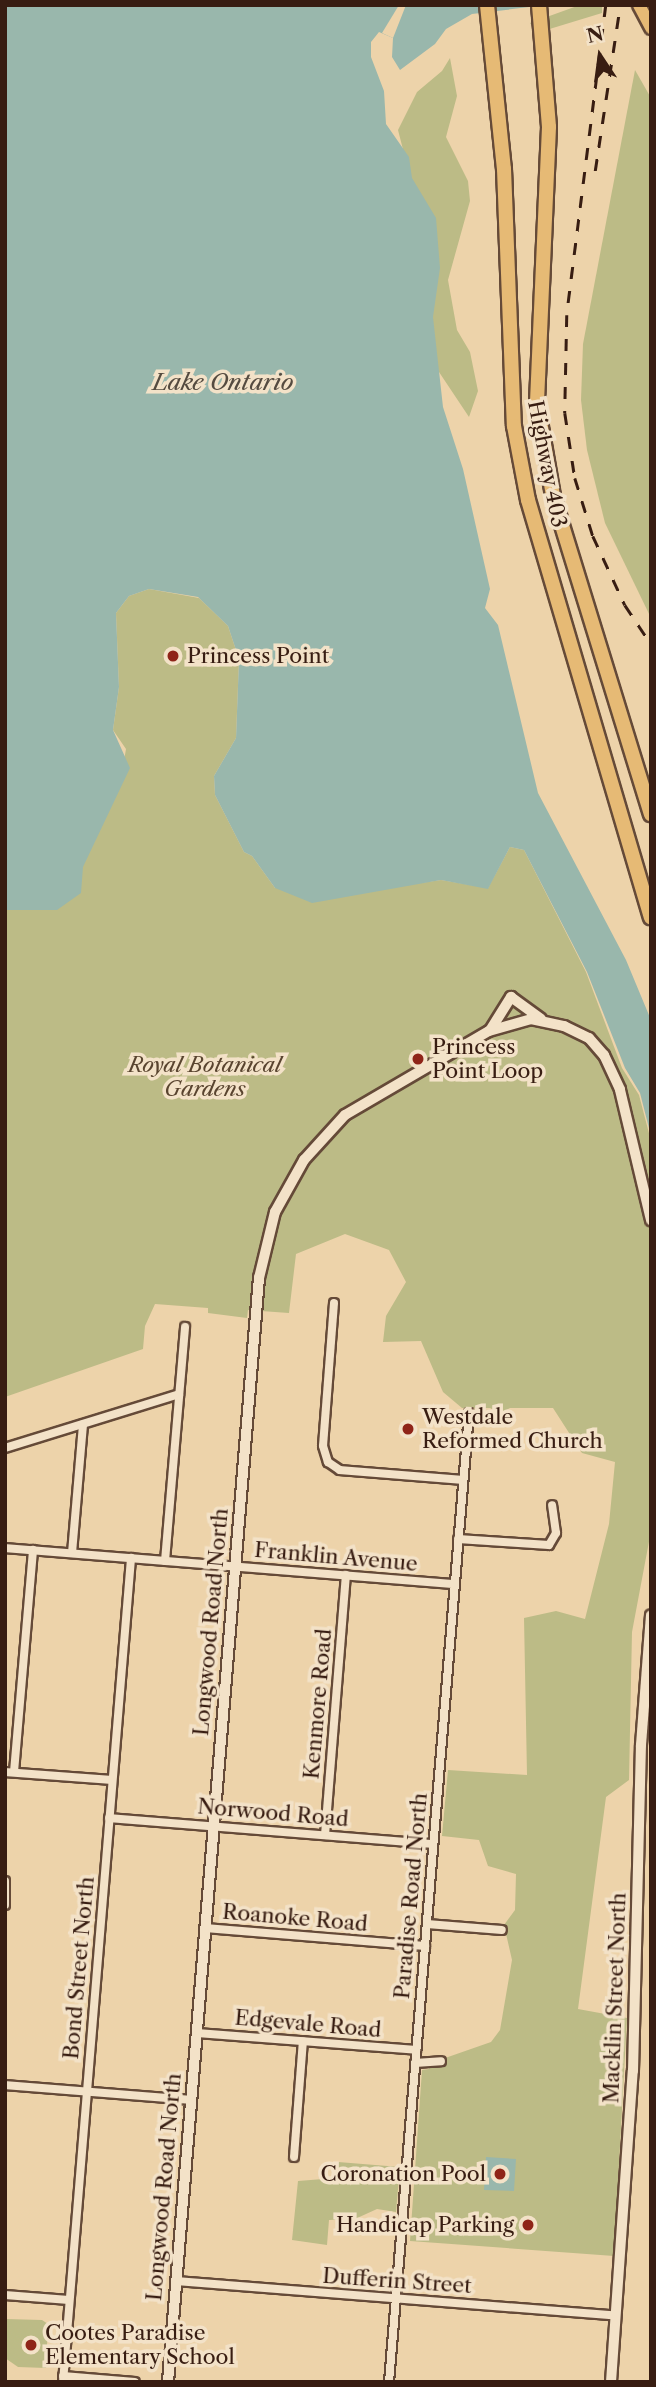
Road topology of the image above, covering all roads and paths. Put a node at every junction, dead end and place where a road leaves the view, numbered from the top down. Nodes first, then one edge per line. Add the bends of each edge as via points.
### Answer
1 (488, 5) edge
2 (539, 5) edge
3 (639, 5) edge
4 (651, 28) edge
5 (651, 814) edge
6 (651, 917) edge
7 (543, 1020) junction
8 (489, 1031) junction
9 (651, 1220) edge
10 (334, 1303) dead end
11 (185, 1327) dead end
12 (179, 1394) junction
13 (469, 1413) dead end
14 (83, 1424) junction
15 (5, 1448) edge
16 (463, 1480) junction
17 (552, 1505) dead end
18 (458, 1539) junction
19 (5, 1548) edge
20 (33, 1550) junction
21 (72, 1553) junction
22 (131, 1558) junction
23 (165, 1561) junction
24 (235, 1566) junction
25 (346, 1575) junction
26 (455, 1584) junction
27 (651, 1615) edge
28 (10, 1772) edge
29 (112, 1780) junction
30 (109, 1818) junction
31 (214, 1826) junction
32 (325, 1835) junction
33 (433, 1844) junction
34 (5, 1881) edge
35 (5, 1905) edge
36 (427, 1924) junction
37 (205, 1928) junction
38 (502, 1930) dead end
39 (425, 1946) junction
40 (197, 2032) junction
41 (303, 2041) junction
42 (416, 2050) junction
43 (441, 2061) dead end
44 (415, 2063) junction
45 (5, 2085) edge
46 (87, 2091) junction
47 (191, 2100) junction
48 (293, 2157) dead end
49 (176, 2281) junction
50 (5, 2295) edge
51 (396, 2299) junction
52 (69, 2300) junction
53 (616, 2316) junction
54 (63, 2379) edge
55 (135, 2382) edge
56 (168, 2382) edge
57 (389, 2382) edge
58 (611, 2382) edge

1 - 6 highway, Highway 403 via 510,268 514,426 528,500
2 - 5 highway, Highway 403 via 549,127 537,404 553,496
3 - 4 main road
7 - 8 street, Longwood Road North via 522,1020
7 - 8 street via 511,997
7 - 9 street via 589,1038 604,1055 620,1090
8 - 24 street, Longwood Road North via 345,1115 304,1160 281,1199 262,1252
10 - 16 street via 323,1446 328,1462 340,1470
11 - 12 street
12 - 14 street
12 - 23 street
13 - 16 street, Paradise Road North
14 - 15 street
14 - 21 street
16 - 18 street, Paradise Road North
17 - 18 street via 556,1533 549,1545
18 - 26 street, Paradise Road North
19 - 20 street, Franklin Avenue
20 - 21 street, Franklin Avenue
20 - 28 street
21 - 22 street, Franklin Avenue
22 - 23 street, Franklin Avenue
22 - 29 street, Bond Street North
23 - 24 street, Franklin Avenue
24 - 25 street, Franklin Avenue
24 - 31 street, Longwood Road North
25 - 26 street, Franklin Avenue
25 - 32 street, Kenmore Road
26 - 33 street, Paradise Road North
27 - 53 street, Macklin Street North via 641,1745 633,2071
28 - 29 street
29 - 30 street, Bond Street North
30 - 31 street, Norwood Road
30 - 46 street, Bond Street North
31 - 32 street, Norwood Road
31 - 37 street, Longwood Road North
32 - 33 street, Norwood Road
33 - 36 street, Paradise Road North
34 - 35 street
36 - 38 street
36 - 39 street, Paradise Road North
37 - 39 street, Roanoke Road
37 - 40 street, Longwood Road North
39 - 42 street, Paradise Road North
40 - 41 street, Edgevale Road
40 - 47 street, Longwood Road North
41 - 42 street, Edgevale Road
41 - 48 street
42 - 44 street, Paradise Road North
43 - 44 street
44 - 51 street, Paradise Road North
45 - 46 street
46 - 47 street
46 - 52 street, Bond Street North
47 - 49 street, Longwood Road North
49 - 51 street, Dufferin Street
49 - 56 street, Longwood Road North
50 - 52 street
51 - 53 street, Dufferin Street
51 - 57 street, Paradise Road North
52 - 54 street, Bond Street North
53 - 58 street, Macklin Street North
54 - 55 street

